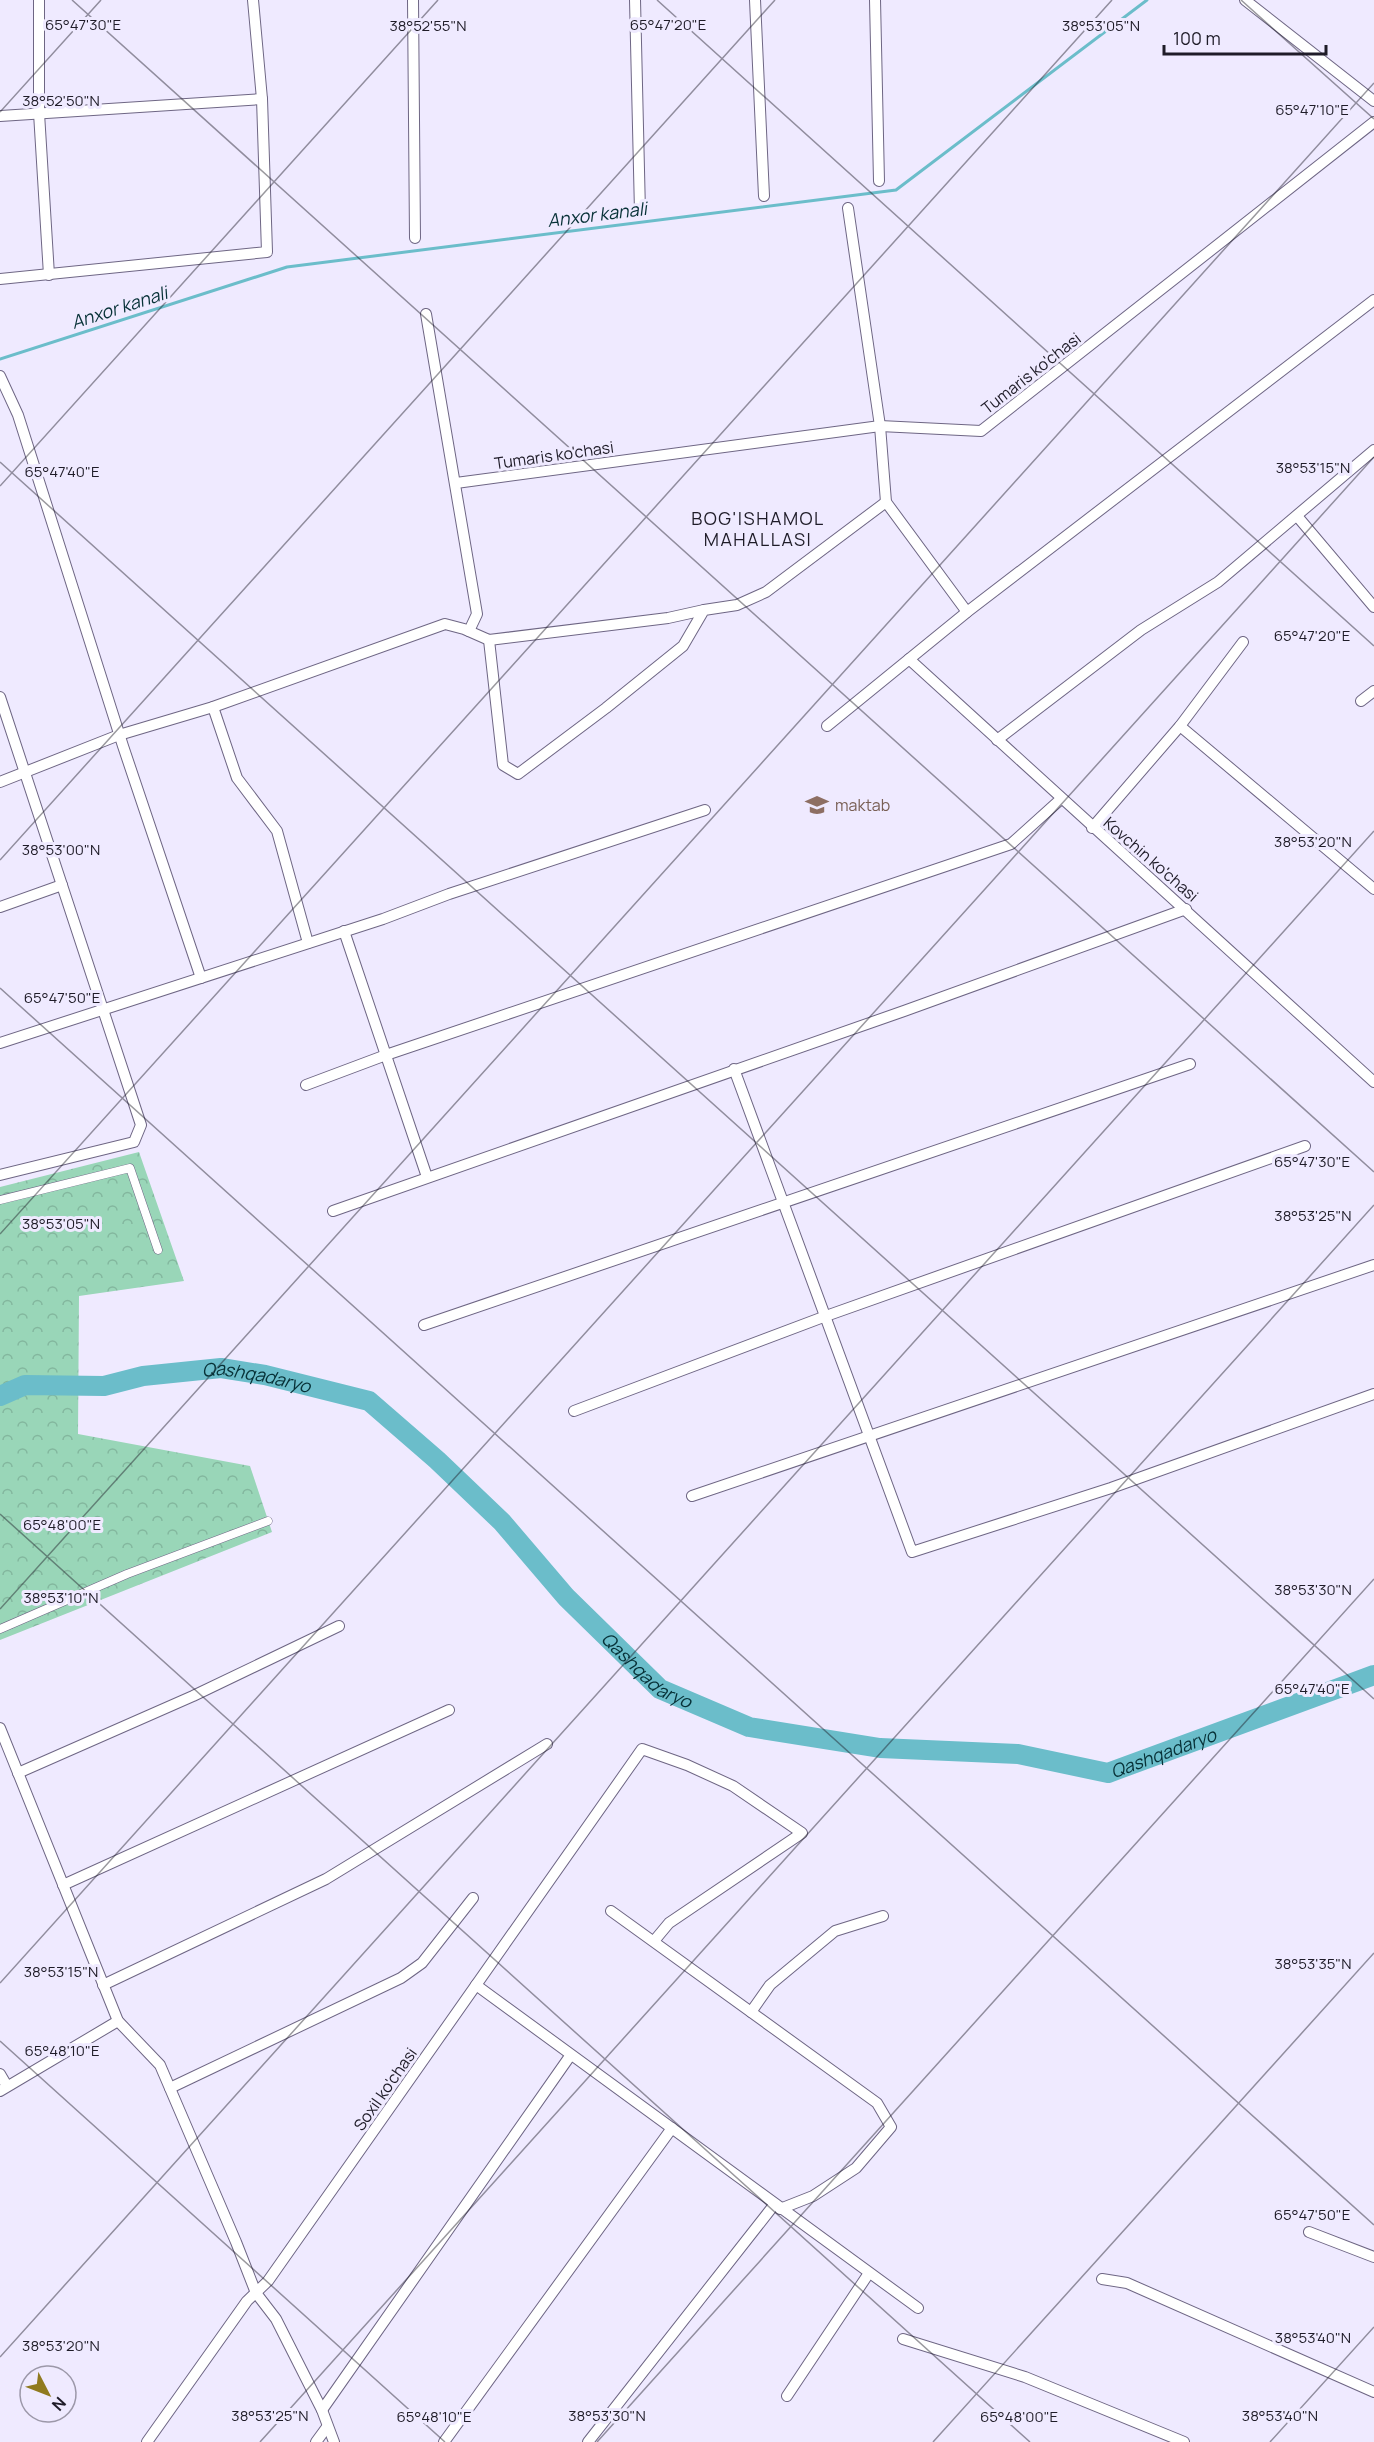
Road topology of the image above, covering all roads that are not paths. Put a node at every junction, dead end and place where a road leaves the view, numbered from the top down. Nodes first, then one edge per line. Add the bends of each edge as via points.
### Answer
1 (39, 0) edge
2 (253, 0) edge
3 (413, 0) edge
4 (635, 0) edge
5 (755, 0) edge
6 (875, 0) edge
7 (1245, 0) edge
8 (262, 99) junction
9 (1374, 101) edge
10 (39, 113) junction
11 (0, 116) edge
12 (1374, 122) edge
13 (879, 181) dead end
14 (764, 196) dead end
15 (848, 208) dead end
16 (640, 212) dead end
17 (415, 238) dead end
18 (49, 275) junction
19 (0, 279) edge
20 (1374, 300) edge
21 (426, 314) dead end
22 (0, 376) edge
23 (880, 426) junction
24 (1374, 450) edge
25 (456, 483) junction
26 (886, 502) junction
27 (1297, 516) junction
28 (1374, 606) edge
29 (704, 610) junction
30 (967, 612) junction
31 (469, 631) junction
32 (489, 640) junction
33 (1243, 642) dead end
34 (909, 659) junction
35 (1374, 691) edge
36 (0, 697) edge
37 (1361, 701) dead end
38 (213, 707) junction
39 (827, 726) dead end
40 (1179, 726) junction
41 (119, 735) junction
42 (997, 740) junction
43 (25, 773) junction
44 (0, 782) edge
45 (1061, 799) junction
46 (705, 810) dead end
47 (1092, 828) junction
48 (62, 885) junction
49 (1374, 889) edge
50 (0, 907) edge
51 (1186, 909) junction
52 (344, 931) junction
53 (308, 943) junction
54 (201, 978) junction
55 (103, 1009) junction
56 (0, 1043) edge
57 (386, 1055) junction
58 (1190, 1064) dead end
59 (734, 1069) junction
60 (1374, 1082) edge
61 (306, 1085) dead end
62 (1305, 1146) dead end
63 (0, 1175) edge
64 (427, 1177) junction
65 (0, 1200) edge
66 (783, 1201) junction
67 (333, 1211) dead end
68 (158, 1250) dead end
69 (1374, 1265) edge
70 (826, 1316) junction
71 (424, 1325) dead end
72 (1374, 1394) edge
73 (574, 1411) dead end
74 (869, 1436) junction
75 (692, 1496) dead end
76 (268, 1521) dead end
77 (339, 1626) dead end
78 (0, 1629) edge
79 (449, 1710) dead end
80 (0, 1728) edge
81 (547, 1744) dead end
82 (18, 1773) junction
83 (63, 1885) junction
84 (473, 1898) dead end
85 (611, 1911) dead end
86 (883, 1916) dead end
87 (654, 1941) junction
88 (103, 1985) junction
89 (476, 1985) junction
90 (751, 2012) junction
91 (118, 2021) junction
92 (570, 2056) junction
93 (0, 2074) edge
94 (4, 2088) edge
95 (170, 2088) junction
96 (672, 2128) junction
97 (777, 2207) junction
98 (1309, 2232) dead end
99 (1374, 2257) edge
100 (869, 2272) junction
101 (1102, 2279) dead end
102 (256, 2293) junction
103 (918, 2308) dead end
104 (903, 2339) dead end
105 (1374, 2392) edge
106 (787, 2396) dead end
107 (322, 2410) junction
108 (327, 2427) junction
109 (147, 2442) edge
110 (316, 2442) edge
111 (334, 2442) edge
112 (444, 2442) edge
113 (588, 2442) edge
114 (1184, 2442) edge

1 - 10 street
2 - 8 street
3 - 17 street
4 - 16 street
5 - 14 street
6 - 13 street
7 - 9 street
8 - 10 street
8 - 18 street via 267,252
10 - 11 street
10 - 18 street
12 - 23 street, Tumaris ko'chasi via 981,431
15 - 23 street
18 - 19 street
20 - 30 street
21 - 25 street
22 - 41 street via 18,415
23 - 25 street, Tumaris ko'chasi
23 - 26 street
24 - 27 street
25 - 31 street via 477,614
26 - 29 street via 766,592 736,605
26 - 30 street
27 - 28 street
27 - 42 street via 1218,582 1140,630
29 - 32 street
29 - 32 street via 683,646 518,774 503,765
30 - 34 street
31 - 32 street
31 - 38 street via 445,624
33 - 40 street
34 - 39 street
34 - 42 street, Kovchin ko'chasi
35 - 37 street
36 - 43 street
38 - 41 street
38 - 53 street via 237,778 277,831
40 - 47 street
40 - 49 street
41 - 43 street
41 - 54 street
42 - 45 street, Kovchin ko'chasi
43 - 44 street
43 - 48 street
45 - 47 street, Kovchin ko'chasi
45 - 57 street via 1011,844
46 - 52 street
47 - 51 street, Kovchin ko'chasi
48 - 50 street
48 - 55 street
51 - 59 street
51 - 60 street, Kovchin ko'chasi
52 - 53 street
52 - 57 street
53 - 54 street
54 - 55 street
55 - 56 street
55 - 63 street via 141,1125 134,1142
57 - 61 street
57 - 64 street
58 - 66 street
59 - 64 street
59 - 66 street
62 - 70 street
64 - 67 street
65 - 68 street via 130,1168
66 - 70 street
66 - 71 street
69 - 74 street
70 - 73 street
70 - 74 street
72 - 74 street via 1111,1488 912,1552
74 - 75 street
76 - 78 street via 127,1574
77 - 82 street
79 - 83 street
80 - 82 street
81 - 88 street via 326,1879
82 - 83 street
83 - 88 street
84 - 95 street via 422,1963 401,1978
85 - 87 street
86 - 90 street via 835,1931 770,1985
87 - 89 street, Soxil ko'chasi via 669,1923 802,1833 733,1786 642,1749
87 - 90 street
88 - 91 street
89 - 92 street
89 - 102 street, Soxil ko'chasi
90 - 97 street via 877,2103 891,2127 856,2168 813,2196
91 - 94 street
91 - 95 street via 160,2065
92 - 96 street
92 - 107 street
93 - 94 street
95 - 102 street
96 - 97 street
96 - 112 street
97 - 100 street
97 - 113 street
98 - 99 street
100 - 103 street
100 - 106 street
101 - 105 street via 1127,2283
102 - 107 street via 276,2319
102 - 109 street, Soxil ko'chasi
104 - 114 street via 1024,2377
107 - 108 street
108 - 110 street
108 - 111 street

